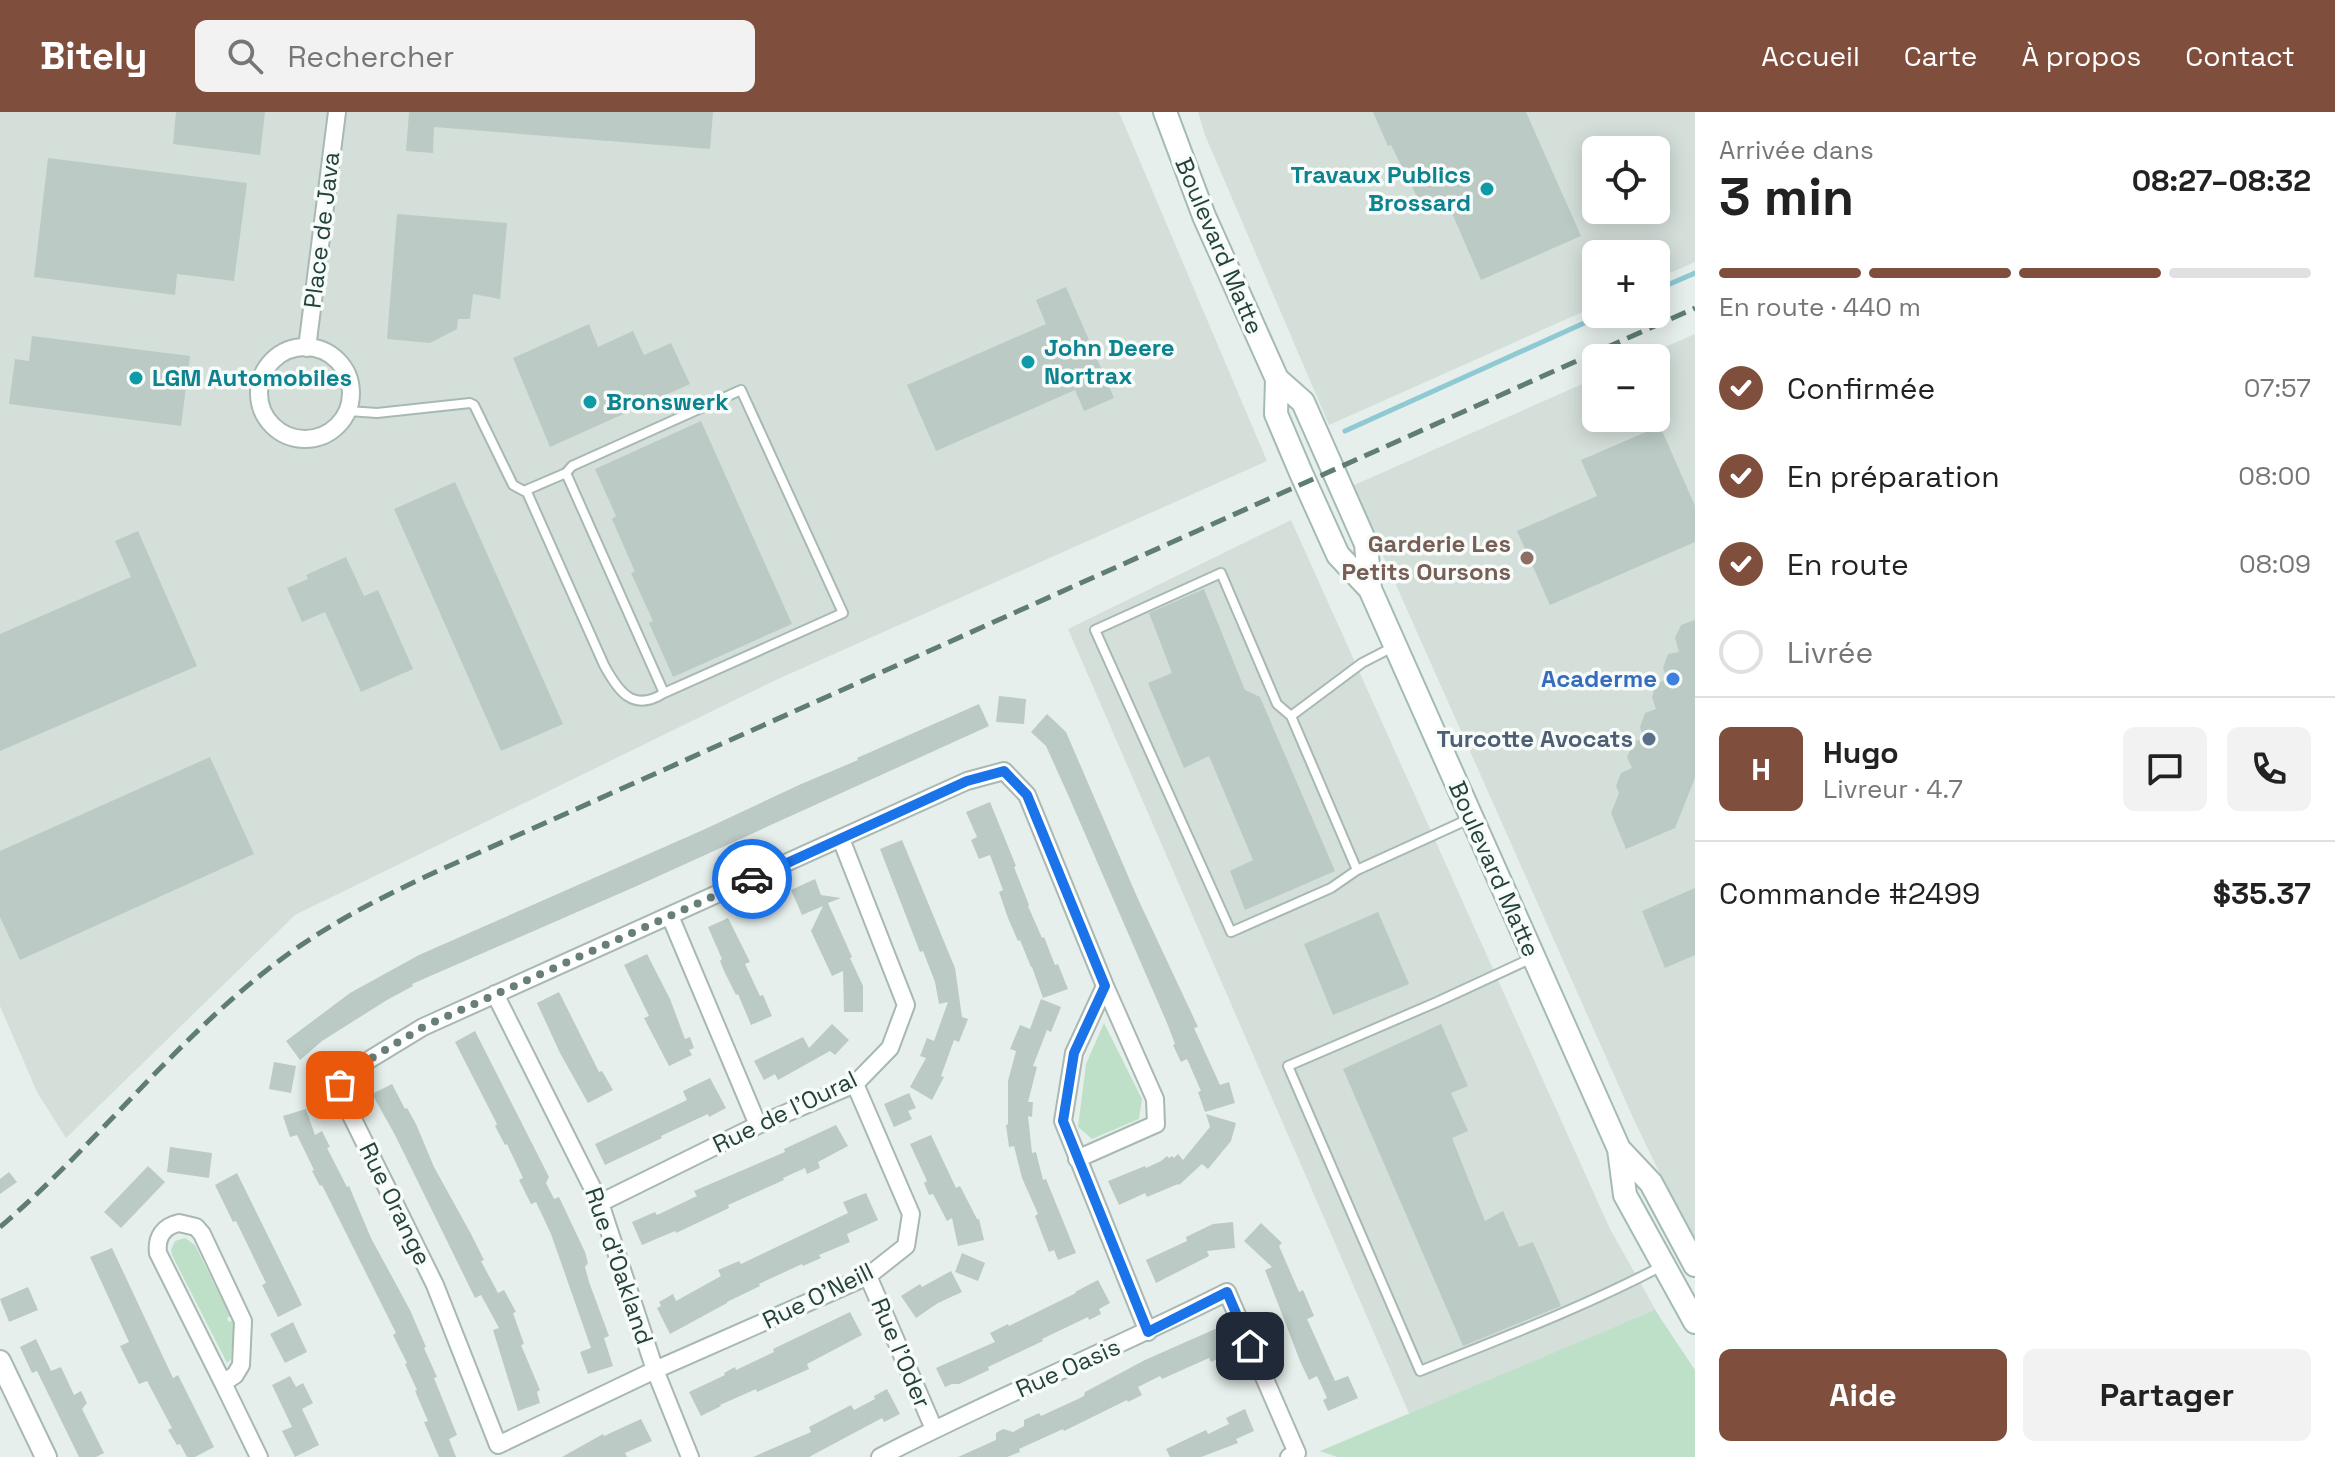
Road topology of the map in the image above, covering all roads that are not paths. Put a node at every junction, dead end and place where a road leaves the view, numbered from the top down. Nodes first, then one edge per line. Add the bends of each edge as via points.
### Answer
1 (337, 112) edge
2 (1165, 112) edge
3 (307, 348) junction
4 (1277, 379) junction
5 (348, 411) junction
6 (566, 473) junction
7 (526, 490) junction
8 (1370, 589) junction
9 (1395, 646) junction
10 (664, 693) junction
11 (1291, 716) junction
12 (1471, 819) junction
13 (841, 839) junction
14 (1357, 870) junction
15 (670, 916) junction
16 (1533, 958) junction
17 (1105, 986) junction
18 (495, 994) junction
19 (855, 1084) junction
20 (758, 1125) junction
21 (1619, 1149) junction
22 (1077, 1159) junction
23 (600, 1203) junction
24 (1695, 1265) edge
25 (1663, 1266) junction
26 (868, 1276) junction
27 (1695, 1322) edge
28 (1148, 1332) junction
29 (0, 1361) edge
30 (655, 1370) junction
31 (223, 1383) junction
32 (934, 1429) junction
33 (1293, 1455) edge
34 (46, 1457) edge
35 (259, 1457) edge
36 (690, 1457) edge
37 (880, 1457) edge

1 - 3 street, Place de Java
2 - 4 main road, Boulevard Matte via 1204,216
3 - 5 street via 332,356 345,371 351,394
3 - 5 street via 286,352 268,367 260,391 265,415 286,435 308,439 334,429
4 - 8 main road, Boulevard Matte via 1303,402 1341,485 1366,544
4 - 8 main road, Boulevard Matte via 1276,414 1301,473 1338,555
5 - 7 lane via 470,403 513,485
6 - 7 lane
6 - 10 lane
6 - 10 lane via 741,390 843,613
7 - 10 lane via 617,688 638,701
8 - 9 main road, Boulevard Matte
9 - 11 lane via 1362,663
9 - 12 main road, Boulevard Matte
11 - 14 lane
11 - 14 lane via 1277,704 1221,573 1095,630 1231,932 1331,888
12 - 14 lane
12 - 16 main road, Boulevard Matte
13 - 15 street, Rue Orange
13 - 17 street, Rue Orange via 967,781 1004,771 1027,795
13 - 19 street, Rue de l'Oural via 906,1005 890,1048
15 - 18 street, Rue Orange
15 - 20 street
16 - 21 main road, Boulevard Matte
16 - 25 lane via 1288,1066 1420,1371 1568,1312
17 - 22 street via 1074,1053 1063,1121
17 - 22 street, Rue Orange via 1155,1099 1156,1124
18 - 23 street, Rue d'Oakland
18 - 30 street, Rue Orange via 423,1027 354,1069 340,1085 344,1101 435,1285 498,1445
19 - 20 street, Rue de l'Oural
19 - 26 street, Rue O'Neill via 911,1214 906,1246
20 - 23 street, Rue de l'Oural
21 - 24 main road, Boulevard Matte via 1651,1183
21 - 25 main road, Boulevard Matte via 1625,1195
22 - 28 street
23 - 30 street, Rue d'Oakland
25 - 27 main road, Boulevard Matte
26 - 30 street, Rue O'Neill
26 - 32 street, Rue l'Oder
28 - 32 street, Rue Oasis
28 - 33 street, Rue Oasis via 1227,1292
29 - 34 street
30 - 36 street, Rue d'Oakland
31 - 31 street via 241,1365 243,1321 202,1234 190,1225 173,1224 160,1235 158,1253
31 - 35 street
32 - 37 street, Rue Oasis

